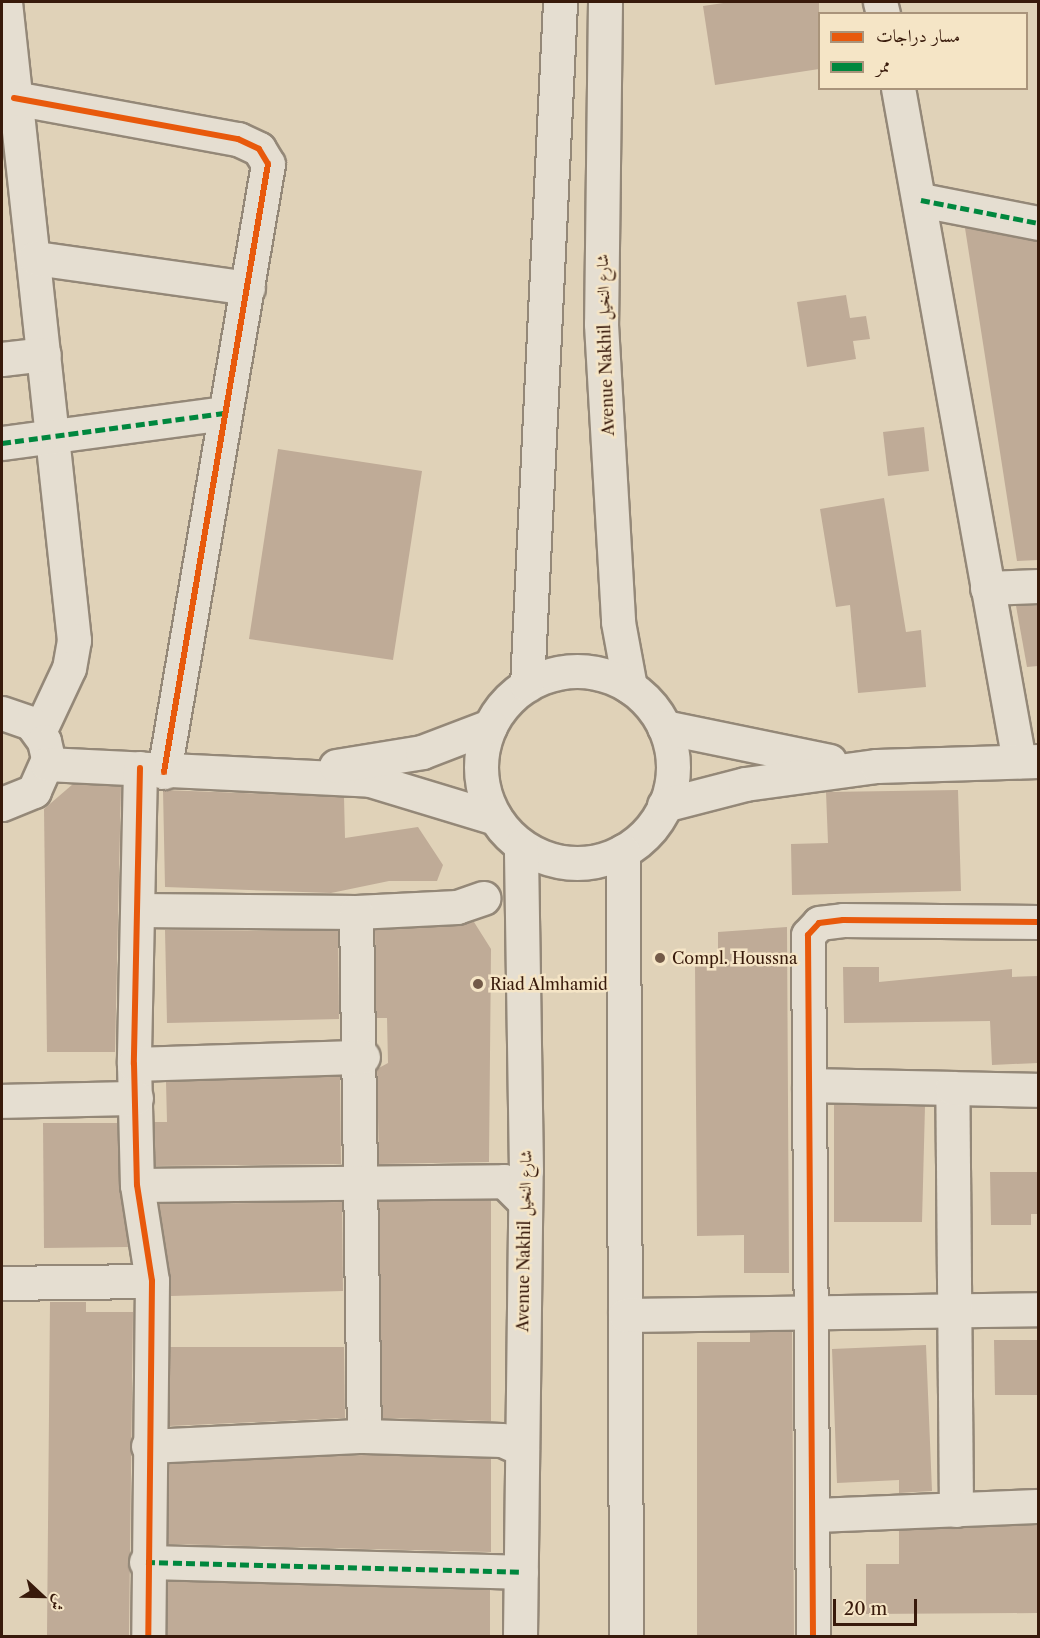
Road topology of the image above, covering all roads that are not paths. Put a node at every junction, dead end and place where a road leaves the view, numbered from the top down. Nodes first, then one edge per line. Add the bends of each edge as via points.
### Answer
1 (560, 2) edge
2 (605, 2) edge
3 (4, 7) edge
4 (898, 90) edge
5 (14, 98) junction
6 (921, 200) junction
7 (1038, 223) edge
8 (35, 258) junction
9 (248, 288) junction
10 (44, 354) junction
11 (2, 359) edge
12 (224, 413) junction
13 (52, 436) junction
14 (2, 443) edge
15 (1038, 586) edge
16 (987, 588) junction
17 (527, 685) junction
18 (630, 687) junction
19 (2, 713) edge
20 (490, 726) junction
21 (664, 727) junction
22 (39, 732) junction
23 (1029, 761) edge
24 (47, 764) junction
25 (877, 766) junction
26 (152, 770) junction
27 (279, 773) junction
28 (2, 804) edge
29 (664, 805) junction
30 (495, 818) junction
31 (521, 846) junction
32 (623, 851) junction
33 (483, 898) dead end
34 (138, 910) junction
35 (356, 912) junction
36 (1038, 922) edge
37 (363, 1057) junction
38 (134, 1064) junction
39 (809, 1085) junction
40 (952, 1088) junction
41 (1038, 1090) edge
42 (136, 1098) junction
43 (2, 1101) edge
44 (137, 1185) junction
45 (361, 1187) junction
46 (524, 1201) junction
47 (152, 1281) junction
48 (2, 1284) edge
49 (1038, 1309) edge
50 (954, 1310) junction
51 (807, 1312) junction
52 (625, 1315) junction
53 (364, 1436) junction
54 (148, 1446) junction
55 (522, 1449) junction
56 (1038, 1506) edge
57 (956, 1510) junction
58 (814, 1515) junction
59 (146, 1562) junction
60 (521, 1572) junction
61 (148, 1636) edge
62 (520, 1636) edge
63 (626, 1636) edge
64 (813, 1636) edge

1 - 17 street
2 - 18 street, Avenue Nakhil شارع النخيل via 601,324 618,622
3 - 5 street
4 - 6 street
5 - 8 street
5 - 9 street via 238,139 259,149 269,180
6 - 7 street
6 - 16 street
8 - 9 street
8 - 10 street
9 - 12 street
10 - 11 street
10 - 13 street
12 - 13 street
12 - 26 street
13 - 14 street
13 - 22 street via 74,640 69,668
15 - 16 street
16 - 23 street
17 - 18 street via 579,671
17 - 20 street
18 - 21 street
19 - 22 street via 26,719
20 - 27 street via 422,752
20 - 30 street via 481,765
21 - 25 street via 788,756
21 - 29 street via 672,766
22 - 24 street
23 - 25 street
24 - 26 street
24 - 28 street via 30,794
25 - 29 street via 745,784
26 - 27 street
26 - 34 street
27 - 30 street via 369,780
29 - 32 street via 647,831
30 - 31 street
31 - 32 street via 565,862 589,862
31 - 46 street, Avenue Nakhil شارع النخيل
32 - 52 street
33 - 35 street via 457,907
34 - 35 street
34 - 38 street
35 - 37 street
36 - 39 street via 819,923 807,944
37 - 38 street
37 - 45 street
38 - 42 street
39 - 40 street
39 - 51 street
40 - 41 street
40 - 50 street
42 - 43 street
42 - 44 street
44 - 45 street
44 - 47 street
45 - 46 street via 504,1181
45 - 53 street
46 - 55 street, Avenue Nakhil شارع النخيل
47 - 48 street
47 - 54 street
49 - 50 street
50 - 51 street
50 - 57 street
51 - 52 street
51 - 58 street
52 - 63 street
53 - 54 street
53 - 55 street via 502,1440
54 - 59 street
55 - 60 street, Avenue Nakhil شارع النخيل
56 - 57 street
57 - 58 street
58 - 64 street
59 - 60 street
59 - 61 street
60 - 62 street, Avenue Nakhil شارع النخيل

